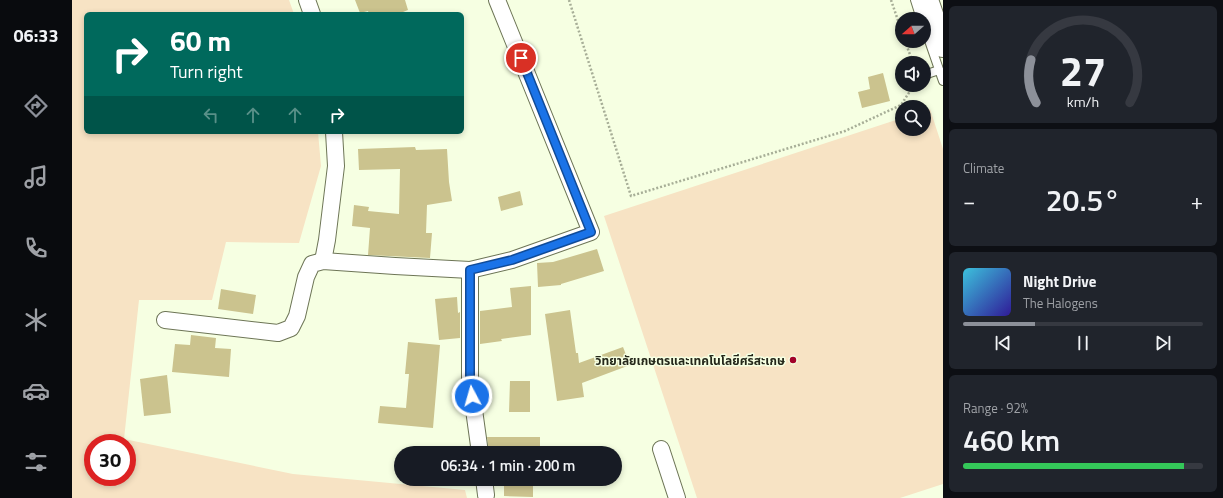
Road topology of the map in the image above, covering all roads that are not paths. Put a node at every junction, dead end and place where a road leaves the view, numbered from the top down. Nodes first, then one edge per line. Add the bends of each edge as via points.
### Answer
1 (307, 0) edge
2 (497, 0) edge
3 (915, 0) edge
4 (927, 0) edge
5 (311, 12) edge
6 (919, 12) edge
7 (943, 46) edge
8 (931, 47) edge
9 (939, 70) junction
10 (931, 73) edge
11 (943, 81) edge
12 (334, 134) edge
13 (323, 261) junction
14 (470, 270) junction
15 (165, 320) dead end
16 (479, 446) edge
17 (662, 449) dead end
18 (485, 486) edge
19 (486, 496) dead end
20 (676, 498) edge

1 - 5 street
2 - 14 street via 591,232 512,260
3 - 6 lane
4 - 7 street
8 - 9 lane
9 - 10 lane
9 - 11 lane
12 - 13 street via 336,166
13 - 14 street
13 - 15 street via 312,264 306,277 298,316 291,328 278,333
14 - 16 street via 470,381
17 - 20 street
18 - 19 street

